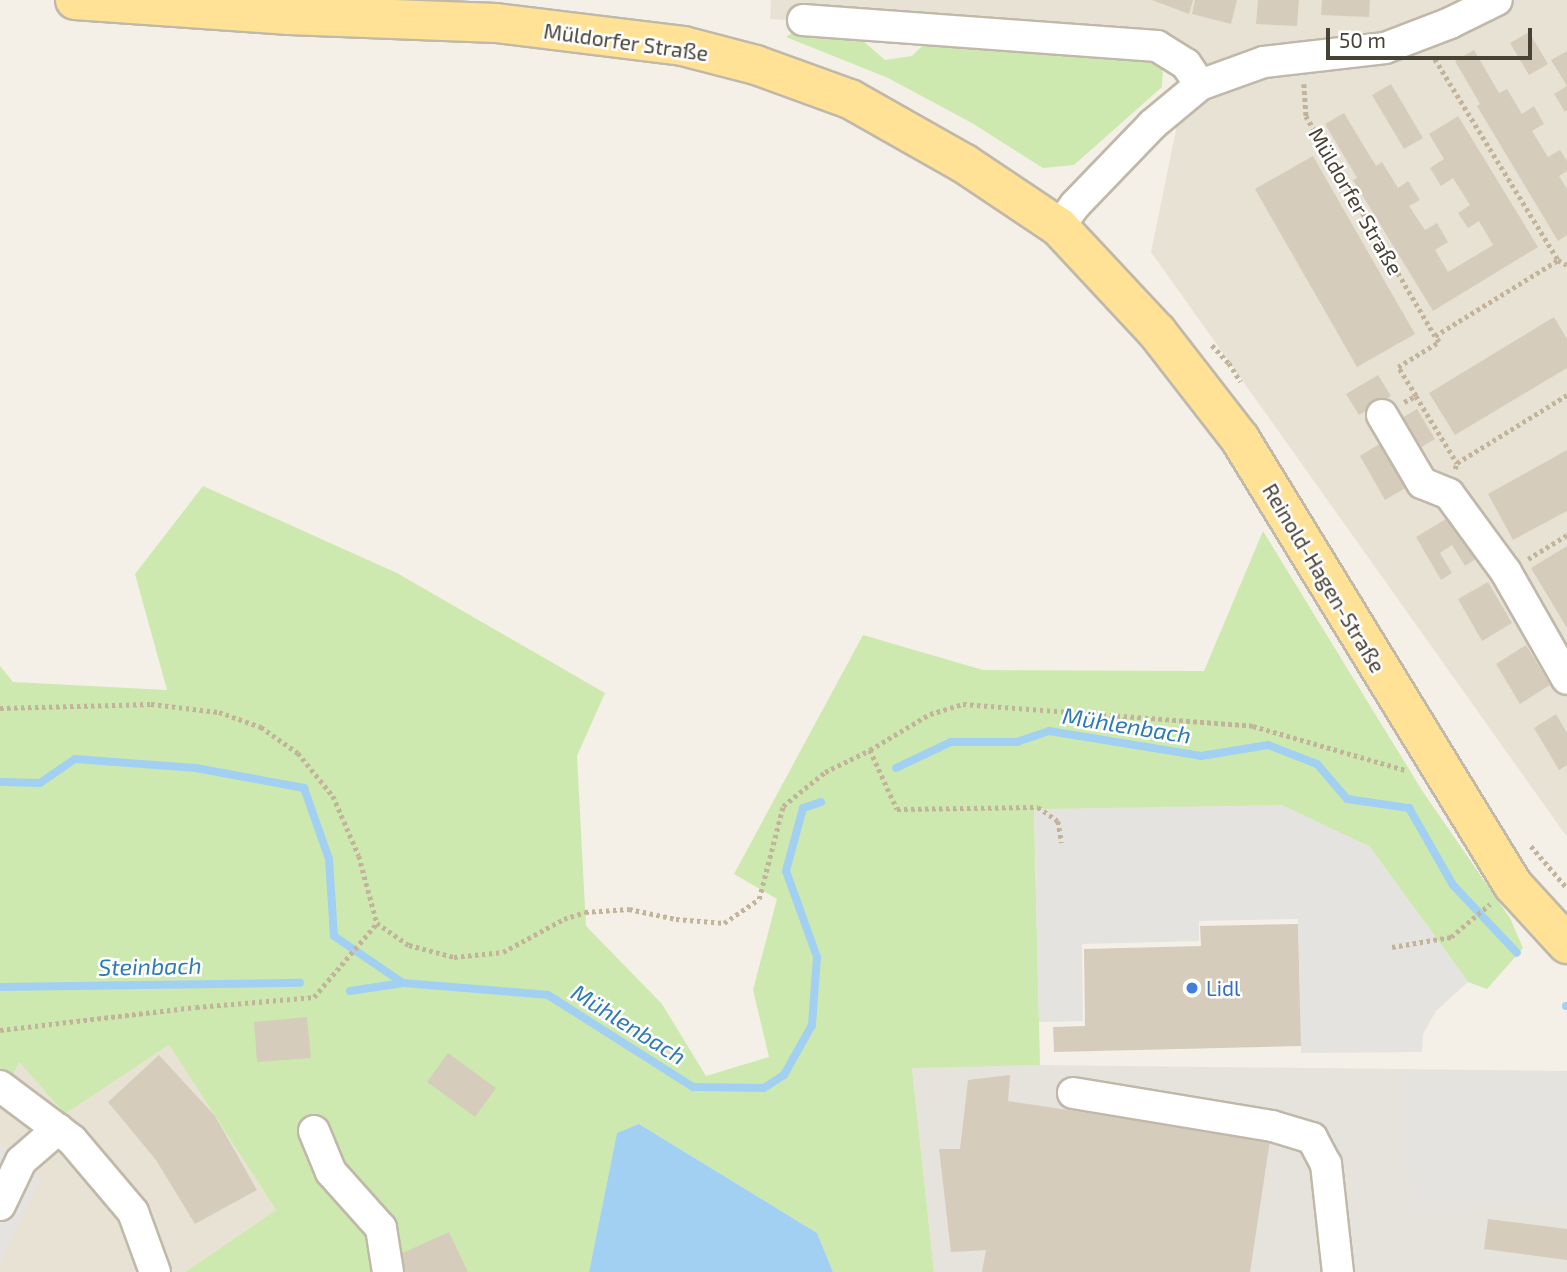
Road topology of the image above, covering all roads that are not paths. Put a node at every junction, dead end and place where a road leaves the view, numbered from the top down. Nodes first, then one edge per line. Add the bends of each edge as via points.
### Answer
1 (75, 0) edge
2 (1497, 0) edge
3 (803, 20) dead end
4 (1200, 85) junction
5 (1059, 227) junction
6 (1382, 415) road end
7 (1567, 680) edge
8 (1567, 944) edge
9 (0, 1086) edge
10 (1073, 1093) dead end
11 (58, 1129) junction
12 (314, 1131) dead end
13 (0, 1205) edge
14 (155, 1272) edge
15 (388, 1272) edge
16 (1338, 1272) edge

1 - 5 main road, Müldorfer Straße via 496,23 683,46 755,65 850,99 965,164
2 - 4 street via 1385,48 1264,62
3 - 4 street via 1157,46 1186,64
4 - 5 street via 1153,124
5 - 8 main road, Reinold-Hagen-Straße via 1157,332 1240,439 1513,885
6 - 7 street via 1422,484 1449,494 1506,572
9 - 11 street
10 - 16 street via 1272,1126 1312,1138 1326,1164
11 - 13 street via 21,1161
11 - 14 street via 134,1212
12 - 15 street via 331,1172 381,1228

